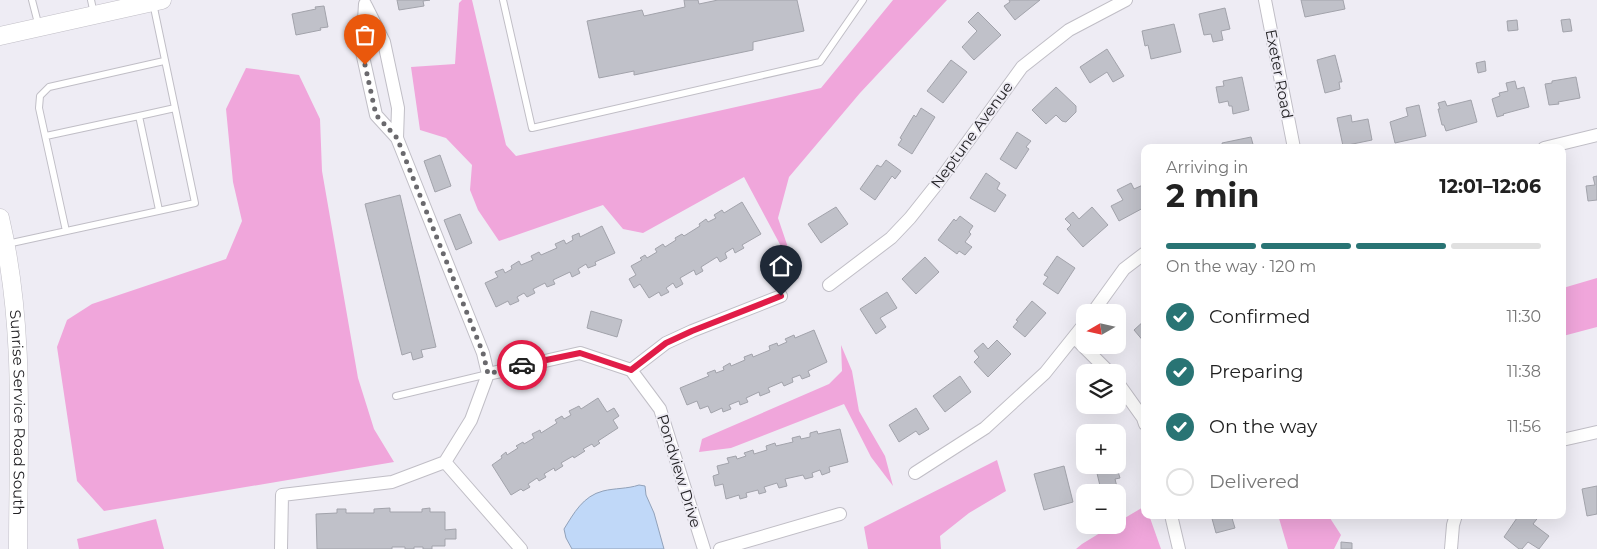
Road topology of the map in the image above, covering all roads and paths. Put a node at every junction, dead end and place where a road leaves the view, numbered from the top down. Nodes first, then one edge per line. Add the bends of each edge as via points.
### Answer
1 (32, 0) edge
2 (504, 0) edge
3 (863, 0) edge
4 (1126, 0) edge
5 (1265, 0) edge
6 (157, 1) edge
7 (365, 2) edge
8 (93, 8) edge
9 (39, 28) junction
10 (0, 36) edge
11 (164, 61) junction
12 (391, 74) junction
13 (368, 79) junction
14 (175, 108) junction
15 (139, 116) junction
16 (1597, 135) edge
17 (46, 136) junction
18 (397, 138) junction
19 (1293, 144) edge
20 (1560, 144) edge
21 (159, 210) junction
22 (0, 218) edge
23 (66, 231) junction
24 (5, 244) junction
25 (1141, 256) edge
26 (829, 285) dead end
27 (781, 296) dead end
28 (1099, 304) edge
29 (1076, 334) edge
30 (1074, 337) junction
31 (1102, 364) edge
32 (631, 370) junction
33 (488, 374) junction
34 (1126, 394) edge
35 (396, 396) dead end
36 (1141, 415) edge
37 (1597, 432) edge
38 (1566, 439) edge
39 (445, 462) junction
40 (915, 473) dead end
41 (840, 514) dead end
42 (1172, 519) edge
43 (1455, 519) edge
44 (18, 549) edge
45 (281, 549) edge
46 (521, 549) edge
47 (704, 549) edge
48 (720, 549) edge
49 (1179, 549) edge
50 (1451, 549) edge

1 - 9 lane
2 - 3 lane via 532,128 820,62
4 - 26 street, Neptune Avenue via 1069,30 1022,67 910,218 891,238
5 - 19 street, Exeter Road
6 - 8 street
6 - 11 lane
7 - 12 street via 384,42
7 - 13 street via 362,52
8 - 9 street
9 - 10 street
11 - 14 lane
11 - 17 lane via 49,86 40,96 39,108
12 - 13 street
12 - 18 street via 398,108
13 - 18 street via 376,115
14 - 15 lane
14 - 21 lane via 196,203
15 - 17 lane
15 - 21 lane
16 - 20 street
17 - 23 lane
18 - 33 street via 483,353
21 - 23 lane
22 - 24 street, Sunrise Service Road South
23 - 24 lane
24 - 44 street, Sunrise Service Road South via 13,288 19,364
25 - 28 street via 1124,269
27 - 32 street via 666,343
29 - 30 street
30 - 31 street
30 - 40 street via 1045,373 985,428
32 - 33 street via 580,353
32 - 47 street, Pondview Drive via 660,409
33 - 35 lane
33 - 39 street via 471,420
34 - 36 street
37 - 38 street
39 - 45 street via 392,482 282,495
39 - 46 street
41 - 48 street
42 - 49 street
43 - 50 street

